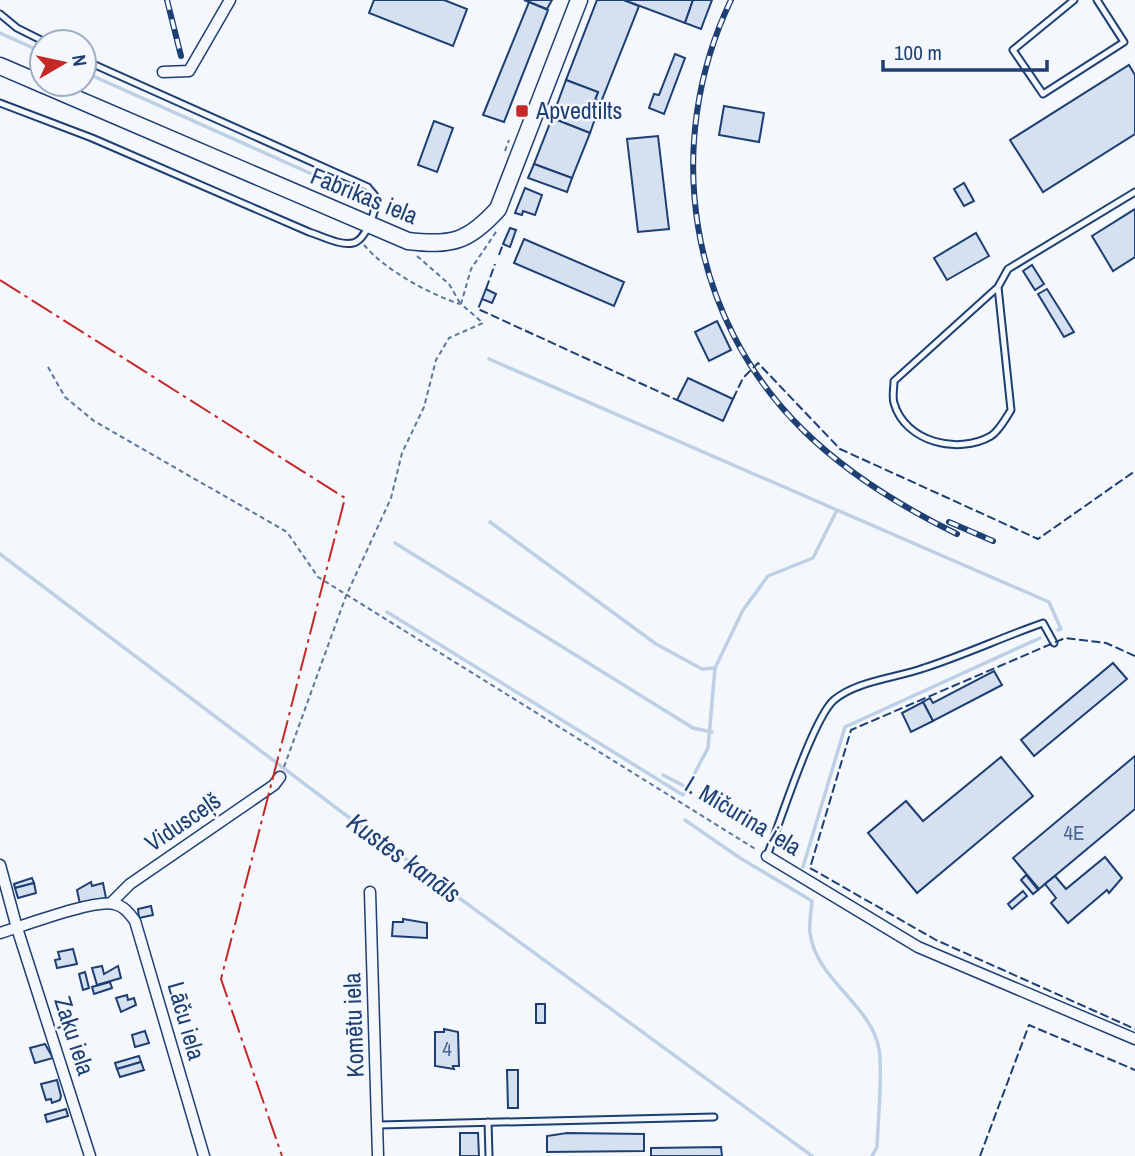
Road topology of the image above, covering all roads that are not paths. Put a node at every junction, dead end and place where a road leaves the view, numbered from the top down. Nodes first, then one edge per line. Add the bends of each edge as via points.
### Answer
1 (230, 0) edge
2 (579, 0) edge
3 (1074, 0) edge
4 (1097, 0) edge
5 (0, 14) edge
6 (28, 34) edge
7 (0, 66) edge
8 (98, 66) edge
9 (163, 72) dead end
10 (28, 78) edge
11 (74, 98) edge
12 (0, 103) edge
13 (1135, 192) edge
14 (368, 225) junction
15 (998, 287) junction
16 (1054, 643) dead end
17 (279, 777) road end
18 (767, 856) joint
19 (0, 865) edge
20 (370, 892) dead end
21 (114, 904) junction
22 (17, 928) junction
23 (0, 933) edge
24 (1135, 1039) edge
25 (714, 1117) dead end
26 (488, 1122) junction
27 (379, 1125) junction
28 (90, 1156) edge
29 (204, 1156) edge
30 (378, 1156) edge
31 (489, 1156) edge

1 - 9 street via 189,71
2 - 14 main road, Fabrikas iela via 498,208 478,231 457,242 435,244 408,241
3 - 4 lane via 1013,50 1043,94 1124,42
5 - 6 lane
7 - 10 main road, Fabrikas iela
8 - 14 lane via 368,187 375,195
11 - 14 main road, Fabrikas iela
12 - 14 lane via 296,227 347,243 360,240
13 - 15 lane via 1008,269
15 - 15 lane via 1012,410 993,435 965,445 939,444 908,429 893,403 894,381
16 - 18 lane via 1043,623 926,668 850,691 834,701 811,742
17 - 21 street, Vidusceļš via 274,785 130,884
18 - 24 street, I. Mičurina iela via 918,947
19 - 22 street, Zaķu iela
20 - 27 street, Komētu iela
21 - 22 street, Vidusceļš
21 - 29 street, Lāču iela via 135,921
22 - 23 street, Vidusceļš
22 - 28 street, Zaķu iela
25 - 26 lane
26 - 27 lane
26 - 31 lane
27 - 30 street, Komētu iela

